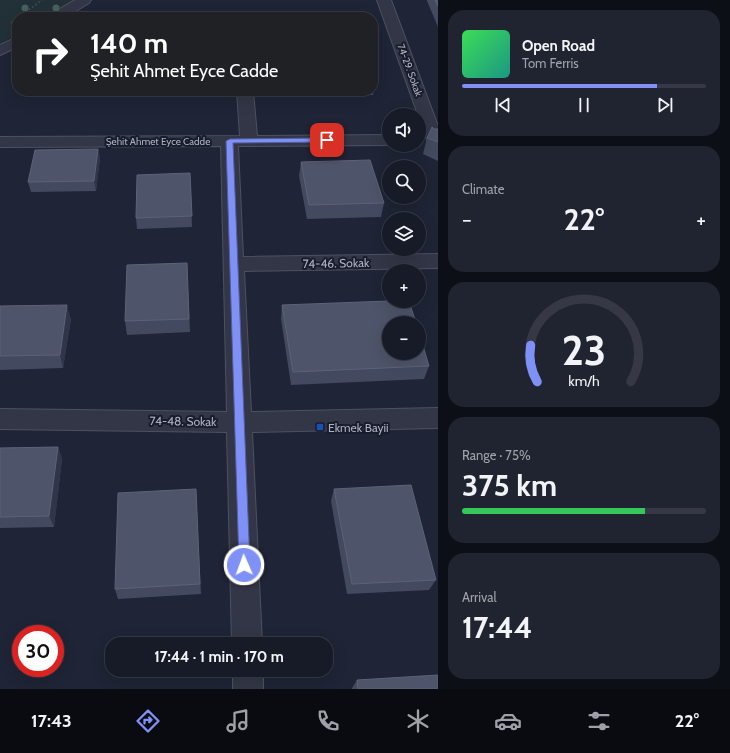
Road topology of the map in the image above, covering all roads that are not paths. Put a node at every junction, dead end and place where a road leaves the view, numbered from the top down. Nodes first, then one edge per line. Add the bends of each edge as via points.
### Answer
1 (84, 0) edge
2 (384, 0) edge
3 (64, 12) edge
4 (12, 44) edge
5 (0, 51) edge
6 (244, 96) edge
7 (382, 140) edge
8 (431, 140) edge
9 (240, 141) junction
10 (0, 142) edge
11 (438, 261) edge
12 (234, 264) junction
13 (438, 418) edge
14 (0, 419) edge
15 (240, 422) junction
16 (247, 637) edge
17 (248, 677) edge
18 (248, 689) edge

1 - 3 street
2 - 8 street, 74-29. Sokak via 385,17
4 - 5 street
6 - 9 street
7 - 9 street, Şehit Ahmet Eyce Cadde
9 - 10 street, Şehit Ahmet Eyce Cadde
9 - 12 street
11 - 12 street, 74-46. Sokak
12 - 15 street
13 - 15 street, 74-48. Sokak
14 - 15 street, 74-48. Sokak
15 - 16 street
17 - 18 street

